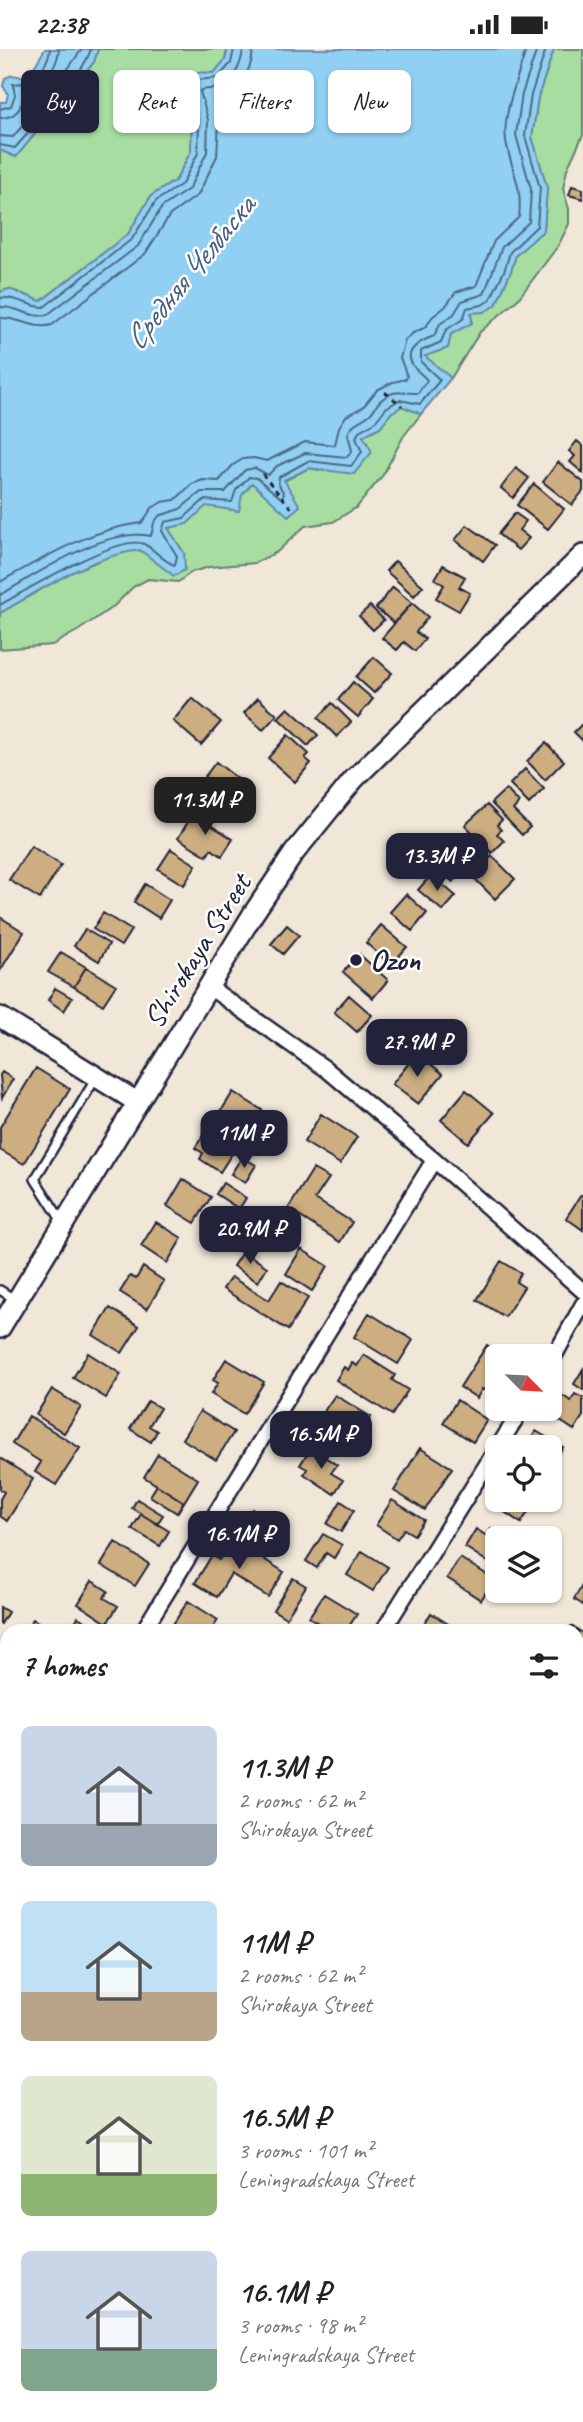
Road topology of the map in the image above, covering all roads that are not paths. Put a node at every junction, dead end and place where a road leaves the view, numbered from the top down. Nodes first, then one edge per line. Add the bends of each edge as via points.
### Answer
1 (583, 555) edge
2 (208, 987) junction
3 (0, 1017) edge
4 (96, 1078) junction
5 (137, 1102) junction
6 (434, 1160) junction
7 (64, 1224) junction
8 (583, 1291) edge
9 (8, 1296) edge
10 (583, 1304) edge
11 (0, 1328) edge
12 (561, 1344) edge
13 (485, 1467) edge
14 (147, 1624) edge
15 (387, 1624) edge

1 - 2 street, Shirokaya Street via 354,779 260,904
2 - 5 street, Shirokaya Street
2 - 6 street via 326,1069
3 - 4 street
4 - 5 street
4 - 7 lane via 35,1179
5 - 7 street, Shirokaya Street
6 - 8 street
6 - 14 street
7 - 9 street, Shirokaya Street
9 - 11 street, Shirokaya Street
10 - 12 street
13 - 15 street

